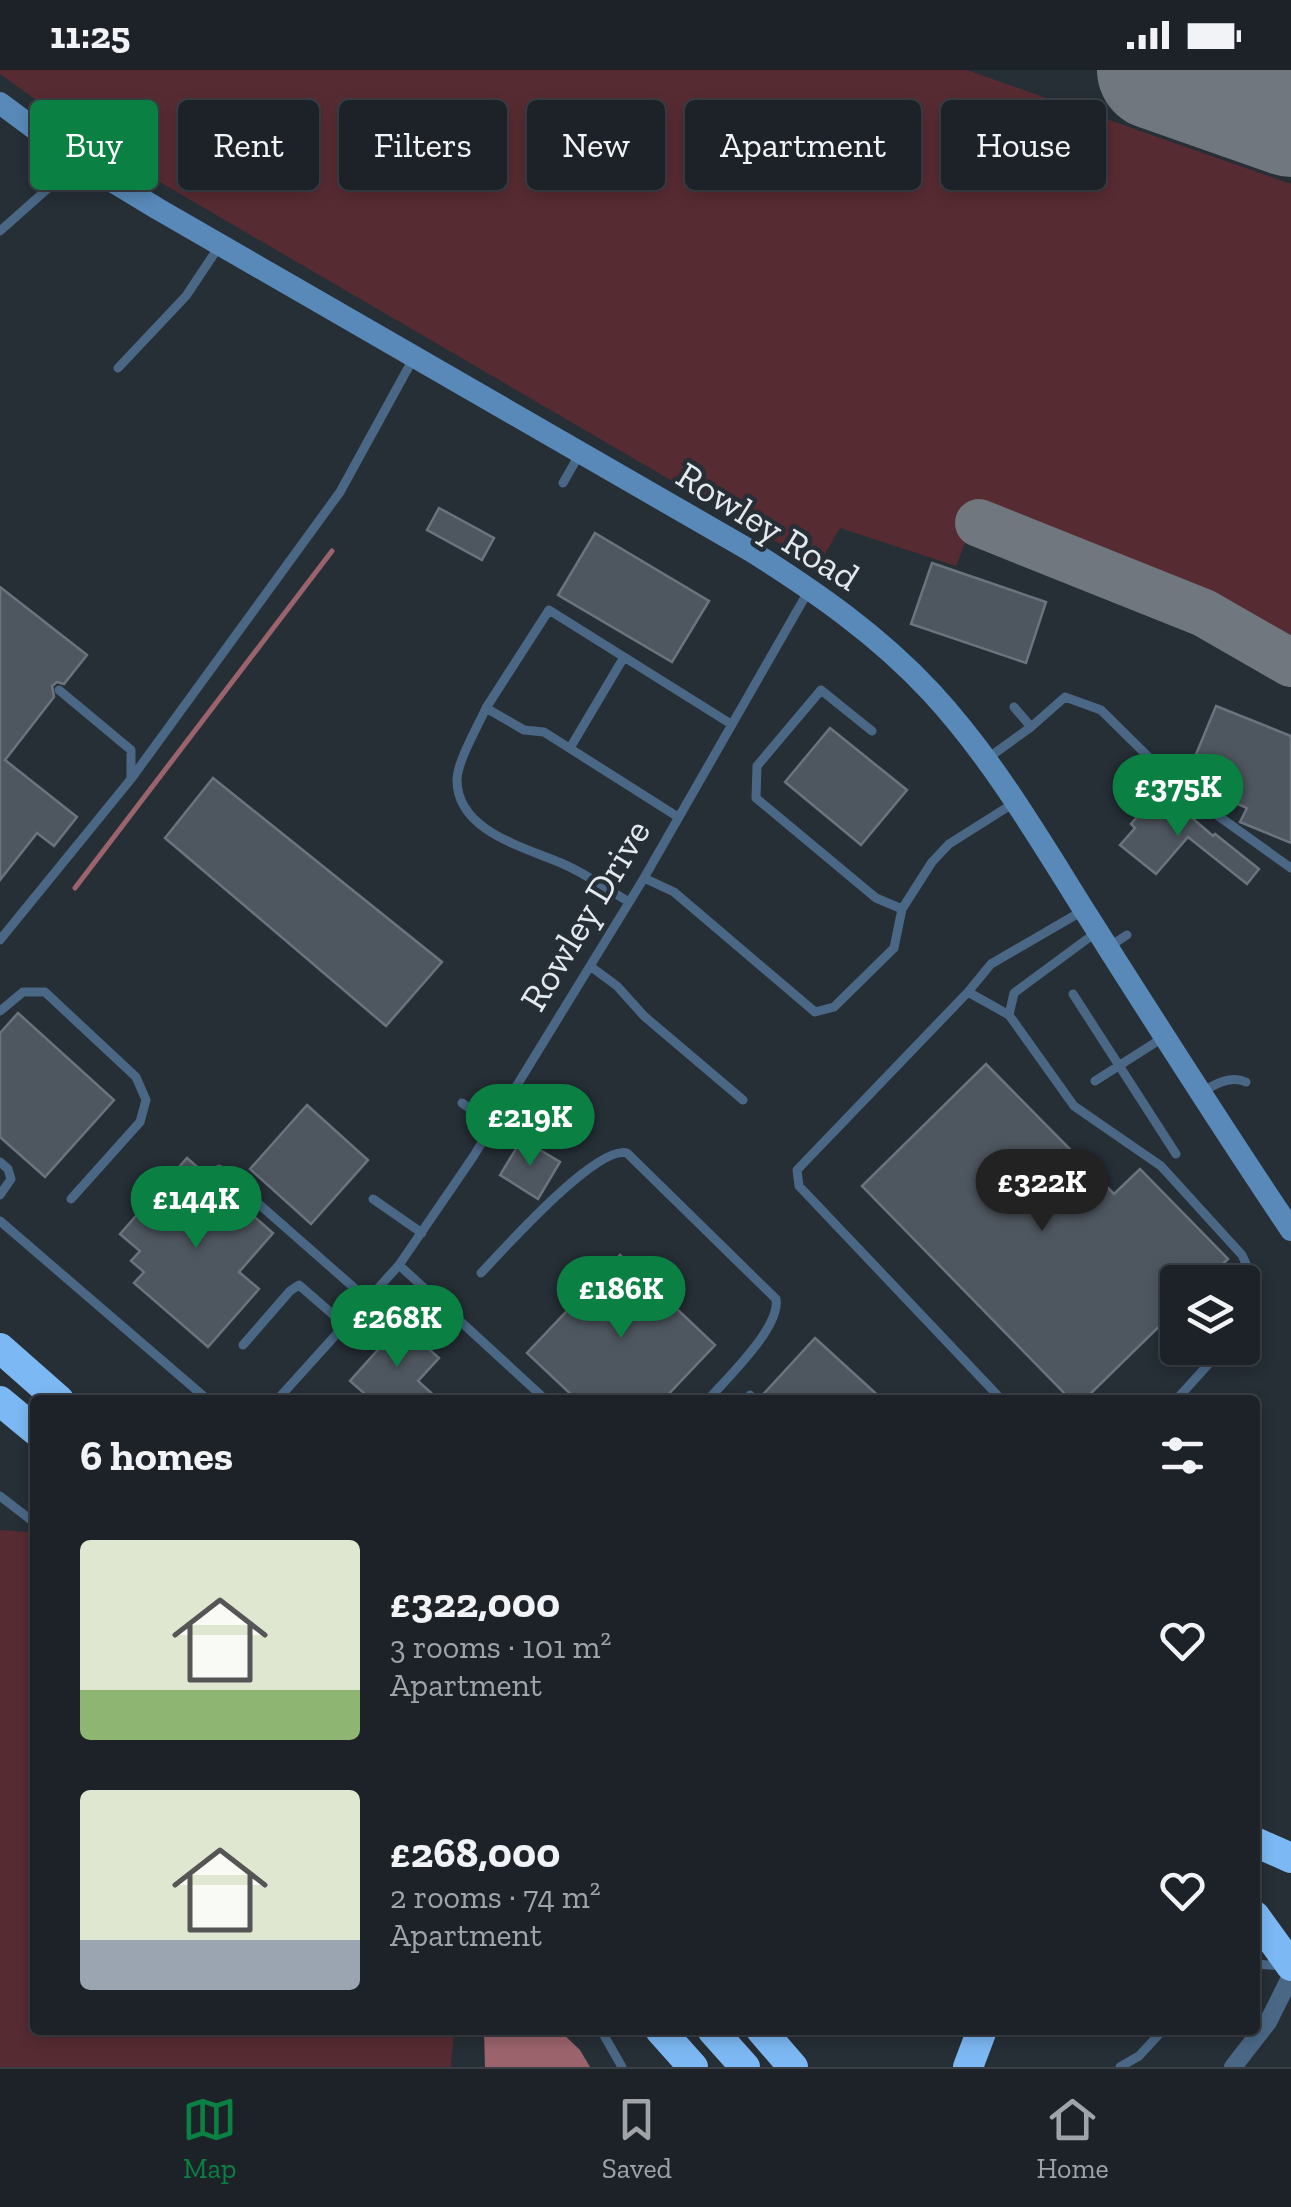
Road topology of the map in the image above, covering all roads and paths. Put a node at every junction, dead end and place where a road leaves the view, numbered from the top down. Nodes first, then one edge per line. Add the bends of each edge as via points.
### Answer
1 (0, 103) edge
2 (30, 125) edge
3 (46, 190) edge
4 (127, 190) edge
5 (0, 231) edge
6 (219, 245) junction
7 (414, 357) junction
8 (118, 368) dead end
9 (580, 453) junction
10 (563, 483) dead end
11 (810, 588) junction
12 (624, 657) junction
13 (59, 690) dead end
14 (486, 708) junction
15 (1014, 708) dead end
16 (731, 724) junction
17 (1032, 727) junction
18 (872, 731) dead end
19 (570, 748) junction
20 (986, 760) junction
21 (131, 779) junction
22 (1017, 801) junction
23 (678, 817) junction
24 (1290, 868) edge
25 (644, 878) junction
26 (629, 902) junction
27 (902, 909) junction
28 (1084, 910) junction
29 (1111, 938) junction
30 (0, 940) edge
31 (590, 966) junction
32 (968, 992) junction
33 (1073, 994) dead end
34 (0, 1010) edge
35 (1009, 1015) junction
36 (1164, 1037) junction
37 (1118, 1065) junction
38 (1095, 1081) dead end
39 (1246, 1082) dead end
40 (1200, 1093) junction
41 (743, 1100) dead end
42 (462, 1103) dead end
43 (493, 1126) junction
44 (1176, 1154) dead end
45 (0, 1162) edge
46 (219, 1169) dead end
47 (0, 1196) edge
48 (71, 1199) dead end
49 (373, 1199) dead end
50 (0, 1221) edge
51 (1291, 1230) edge
52 (422, 1233) junction
53 (400, 1265) junction
54 (1246, 1265) edge
55 (481, 1274) dead end
56 (368, 1300) junction
57 (345, 1325) junction
58 (243, 1345) dead end
59 (0, 1348) edge
60 (1207, 1365) edge
61 (53, 1395) edge
62 (202, 1395) edge
63 (282, 1395) edge
64 (541, 1395) edge
65 (712, 1395) edge
66 (997, 1395) edge
67 (1180, 1395) edge
68 (0, 1400) edge
69 (30, 1426) edge
70 (0, 1496) edge
71 (30, 1519) edge
72 (1260, 1844) edge
73 (1291, 1858) edge
74 (1260, 1923) edge
75 (1260, 1964) edge
76 (1291, 1966) edge
77 (1291, 1976) edge
78 (1260, 2032) edge
79 (604, 2035) edge
80 (664, 2035) edge
81 (716, 2035) edge
82 (765, 2035) edge
83 (980, 2035) edge
84 (1158, 2035) edge
85 (1258, 2035) edge
86 (622, 2067) edge
87 (693, 2067) edge
88 (745, 2067) edge
89 (793, 2067) edge
90 (968, 2067) edge
91 (1120, 2067) edge
92 (1233, 2067) edge

1 - 2 street, Rowley Road
3 - 5 lane
4 - 6 street, Rowley Road
6 - 7 street, Rowley Road
6 - 8 lane via 186,296
7 - 9 street, Rowley Road
7 - 21 lane via 340,492
9 - 10 lane
9 - 11 street, Rowley Road
11 - 16 lane, Rowley Drive
11 - 20 street, Rowley Road via 907,669
12 - 14 lane via 548,610
12 - 16 lane
12 - 19 lane
13 - 21 lane via 131,750
14 - 19 lane
14 - 26 lane via 456,776 467,812 481,826
15 - 17 lane
16 - 23 lane, Rowley Drive
17 - 20 lane
17 - 24 lane via 1065,697 1100,710 1182,790
18 - 27 lane via 821,690 757,766 756,798 876,898
19 - 23 lane
20 - 22 street, Rowley Road
21 - 30 lane
22 - 27 lane via 949,844
22 - 28 street, Rowley Road
23 - 25 lane, Rowley Drive
25 - 26 lane, Rowley Drive
25 - 27 lane via 674,892 815,1012 834,1007 894,948
26 - 31 lane, Rowley Drive
28 - 29 street, Rowley Road
28 - 32 lane via 991,964
29 - 35 lane via 1014,993
29 - 36 street, Rowley Road
31 - 41 lane
31 - 43 lane, Rowley Drive
32 - 35 lane
32 - 66 lane via 797,1170 799,1186
33 - 37 lane
34 - 48 lane via 24,992 45,992 136,1077 146,1100 140,1122
35 - 54 lane via 1074,1106 1162,1166
36 - 37 lane
36 - 40 street, Rowley Road
37 - 38 lane
37 - 44 lane
39 - 40 lane via 1238,1078
40 - 51 street, Rowley Road
42 - 43 lane
43 - 52 lane, Rowley Drive
45 - 47 lane via 11,1179
46 - 56 lane
49 - 52 lane
50 - 62 lane
52 - 53 lane, Rowley Drive
53 - 56 lane, Rowley Drive
53 - 64 lane
55 - 65 lane via 556,1195 614,1152 627,1153 776,1299 769,1328
56 - 57 lane, Rowley Drive
57 - 58 lane via 298,1285
57 - 63 lane, Rowley Drive
59 - 61 highway
60 - 67 lane
68 - 69 highway
70 - 71 lane
72 - 73 highway
74 - 76 highway
75 - 76 lane
77 - 78 street
79 - 86 lane
80 - 87 highway
81 - 88 highway
82 - 89 highway
83 - 90 highway
84 - 91 lane
85 - 92 street

